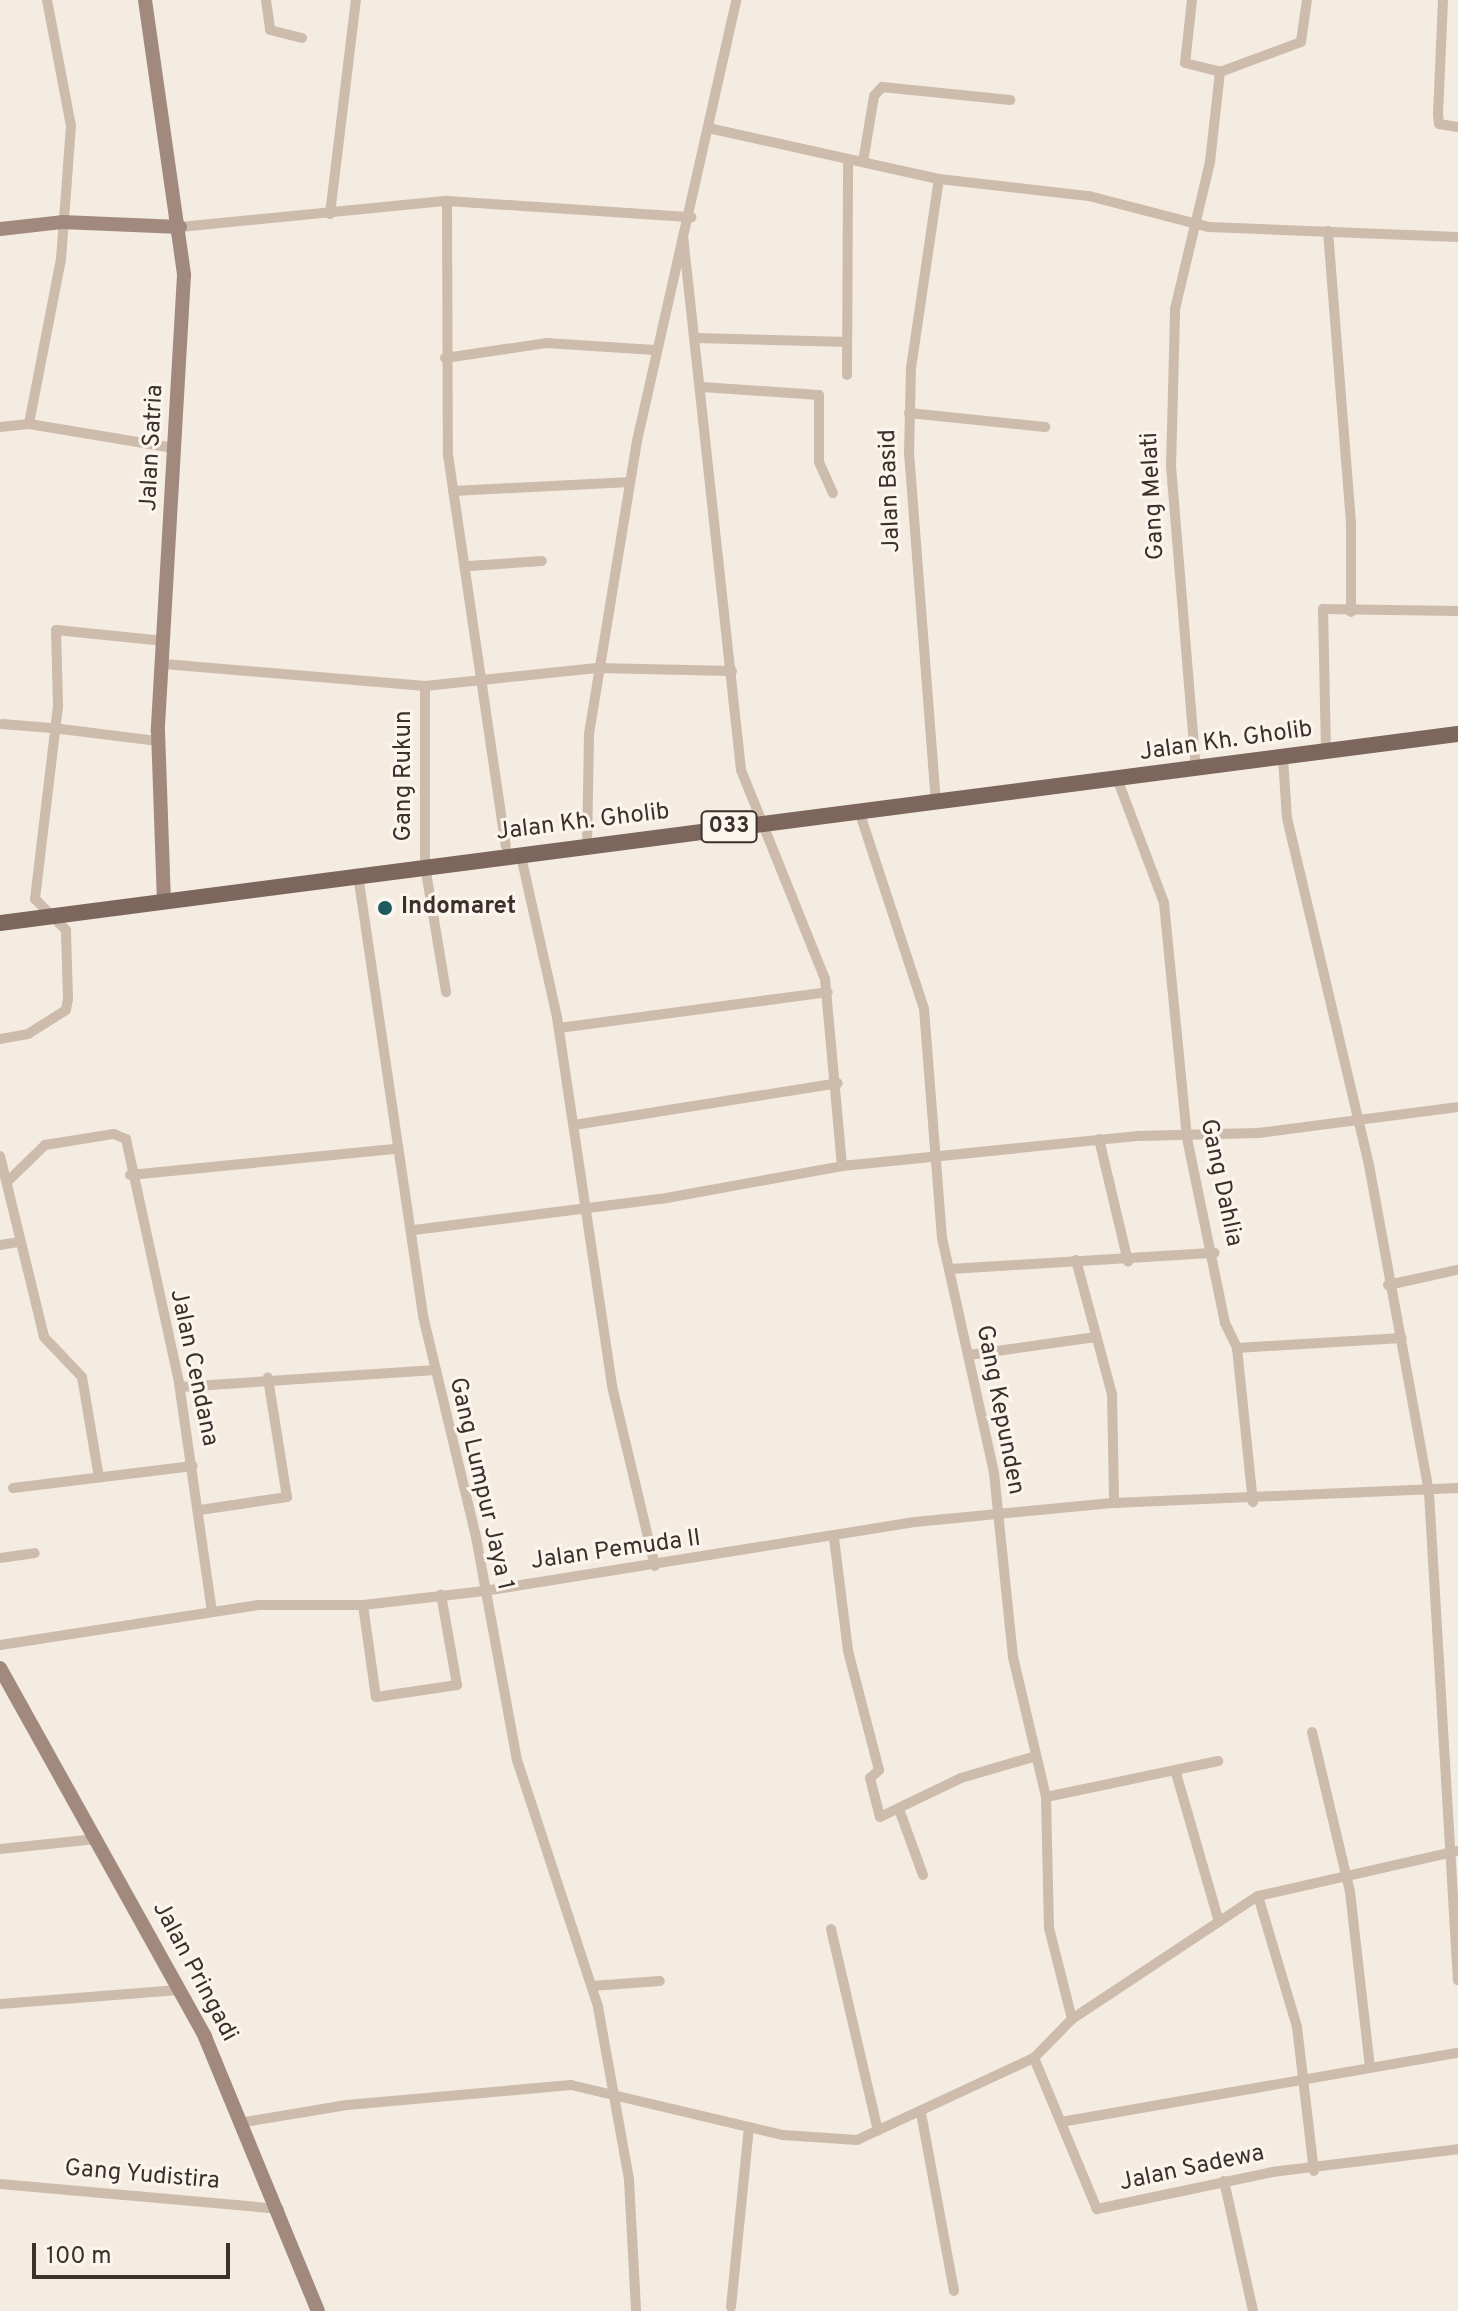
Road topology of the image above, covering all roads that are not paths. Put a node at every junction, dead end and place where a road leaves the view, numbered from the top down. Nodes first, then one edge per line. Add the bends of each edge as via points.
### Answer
1 (47, 0) edge
2 (145, 0) edge
3 (266, 0) edge
4 (356, 0) edge
5 (736, 0) edge
6 (1192, 0) edge
7 (1307, 0) edge
8 (1443, 0) edge
9 (302, 38) dead end
10 (1220, 72) junction
11 (1010, 100) dead end
12 (1458, 127) edge
13 (713, 129) junction
14 (848, 159) junction
15 (863, 162) junction
16 (939, 179) junction
17 (447, 201) junction
18 (330, 214) junction
19 (691, 217) junction
20 (1196, 221) junction
21 (62, 222) junction
22 (180, 227) junction
23 (0, 229) edge
24 (1328, 231) junction
25 (683, 236) junction
26 (1458, 237) edge
27 (697, 338) junction
28 (847, 342) junction
29 (655, 350) junction
30 (445, 358) junction
31 (847, 375) dead end
32 (702, 387) junction
33 (909, 413) junction
34 (29, 424) junction
35 (0, 427) edge
36 (1045, 427) dead end
37 (174, 448) junction
38 (630, 482) junction
39 (453, 491) junction
40 (833, 493) dead end
41 (542, 561) dead end
42 (469, 566) junction
43 (1458, 611) edge
44 (1351, 612) junction
45 (164, 641) junction
46 (164, 664) junction
47 (597, 668) junction
48 (732, 671) junction
49 (483, 683) junction
50 (425, 686) junction
51 (2, 724) edge
52 (56, 728) junction
53 (1458, 734) edge
54 (158, 741) junction
55 (1326, 752) junction
56 (1283, 758) junction
57 (1196, 770) junction
58 (1118, 781) junction
59 (936, 803) junction
60 (860, 814) junction
61 (759, 822) junction
62 (587, 850) junction
63 (514, 851) junction
64 (425, 866) junction
65 (358, 875) junction
66 (164, 900) junction
67 (49, 916) junction
68 (0, 923) edge
69 (446, 992) dead end
70 (828, 992) junction
71 (559, 1028) junction
72 (0, 1039) edge
73 (838, 1083) junction
74 (1458, 1107) edge
75 (1359, 1123) junction
76 (574, 1125) junction
77 (1187, 1138) junction
78 (1099, 1139) junction
79 (397, 1149) junction
80 (0, 1156) edge
81 (932, 1161) junction
82 (842, 1166) junction
83 (130, 1175) junction
84 (8, 1181) junction
85 (585, 1208) junction
86 (414, 1230) junction
87 (18, 1242) junction
88 (0, 1245) edge
89 (1215, 1253) junction
90 (1076, 1260) junction
91 (1128, 1262) junction
92 (950, 1269) junction
93 (1457, 1270) edge
94 (1388, 1285) junction
95 (1096, 1337) junction
96 (1402, 1338) junction
97 (1237, 1348) junction
98 (969, 1355) junction
99 (435, 1370) junction
100 (268, 1378) junction
101 (180, 1387) junction
102 (193, 1466) junction
103 (99, 1478) junction
104 (13, 1488) dead end
105 (1458, 1488) edge
106 (1429, 1493) junction
107 (1253, 1502) junction
108 (1114, 1503) junction
109 (200, 1510) junction
110 (998, 1515) junction
111 (834, 1538) junction
112 (35, 1553) dead end
113 (0, 1558) edge
114 (655, 1566) junction
115 (484, 1591) junction
116 (441, 1594) junction
117 (363, 1605) junction
118 (212, 1612) junction
119 (0, 1645) edge
120 (0, 1668) edge
121 (1312, 1732) dead end
122 (1036, 1756) junction
123 (1218, 1761) dead end
124 (1176, 1773) junction
125 (1046, 1797) junction
126 (900, 1812) junction
127 (96, 1839) junction
128 (0, 1849) edge
129 (1454, 1852) edge
130 (1346, 1874) junction
131 (923, 1875) dead end
132 (1258, 1896) junction
133 (1219, 1922) junction
134 (831, 1929) dead end
135 (1458, 1980) edge
136 (660, 1981) dead end
137 (592, 1986) junction
138 (178, 1990) junction
139 (0, 2004) edge
140 (1072, 2019) junction
141 (1458, 2053) edge
142 (1034, 2058) junction
143 (1370, 2068) junction
144 (1303, 2075) junction
145 (614, 2090) junction
146 (921, 2113) junction
147 (245, 2122) junction
148 (1061, 2122) junction
149 (749, 2128) junction
150 (878, 2131) junction
151 (1458, 2149) edge
152 (1314, 2171) junction
153 (1224, 2181) junction
154 (0, 2184) edge
155 (281, 2209) junction
156 (954, 2291) dead end
157 (731, 2307) dead end
158 (318, 2311) edge
159 (636, 2311) edge
160 (1253, 2311) edge

1 - 21 street via 71,126
2 - 22 street, Jalan Satria
3 - 9 street via 270,30
4 - 18 street
5 - 13 street
6 - 10 street via 1185,63
7 - 10 street via 1301,42
8 - 12 street via 1439,124
10 - 20 street, Gang Melati
11 - 15 street via 882,87 874,96
13 - 14 street
13 - 19 street
14 - 15 street
14 - 28 street
15 - 16 street
16 - 20 street via 1089,196
16 - 33 street, Jalan Basid
17 - 18 street
17 - 19 street
17 - 30 street
18 - 22 street
19 - 25 street
20 - 24 street
20 - 57 street, Gang Melati via 1175,309 1170,406
21 - 22 street
21 - 23 street
21 - 34 street
22 - 37 street, Jalan Satria
24 - 26 street
24 - 44 street via 1351,524
25 - 27 street
25 - 29 street
27 - 28 street
27 - 32 street
28 - 31 street
29 - 30 street via 546,343
29 - 38 street
30 - 39 street
32 - 40 street via 819,395 819,462
32 - 48 street
33 - 36 street
33 - 59 street, Jalan Basid via 911,547
34 - 35 street
34 - 37 street
37 - 45 street, Jalan Satria
38 - 39 street
38 - 47 street
39 - 42 street
41 - 42 street
42 - 49 street
43 - 44 street
44 - 55 street via 1323,609
45 - 46 street, Jalan Satria
45 - 52 street via 56,630
46 - 50 street
46 - 54 street, Jalan Satria
47 - 48 street
47 - 49 street
47 - 62 street
48 - 61 street via 741,770
49 - 50 street
49 - 63 street
50 - 64 street, Gang Rukun
51 - 52 street
52 - 54 street
52 - 67 street via 35,868 35,899
53 - 55 main road, Jalan Kh. Gholib / 033
54 - 66 street, Jalan Satria
55 - 56 main road, Jalan Kh. Gholib / 033
56 - 57 main road, Jalan Kh. Gholib / 033
56 - 75 street via 1287,818
57 - 58 main road, Jalan Kh. Gholib / 033
58 - 59 main road, Jalan Kh. Gholib / 033
58 - 77 street, Gang Dahlia via 1164,903
59 - 60 main road, Jalan Kh. Gholib / 033
60 - 61 main road, Jalan Kh. Gholib / 033
60 - 81 street, Gang Kepunden via 924,1009
61 - 62 main road, Jalan Kh. Gholib / 033
61 - 70 street
62 - 63 main road, Jalan Kh. Gholib / 033
63 - 64 main road, Jalan Kh. Gholib / 033
63 - 71 street
64 - 65 main road, Jalan Kh. Gholib / 033
64 - 69 street, Gang Rukun
65 - 66 main road, Jalan Kh. Gholib / 033
65 - 79 street, Gang Lumpur Jaya 1
66 - 67 main road, Jalan Kh. Gholib / 033
67 - 68 main road, Jalan Kh. Gholib / 033
67 - 72 street via 66,930 66,1010 28,1034
70 - 71 street
70 - 73 street
71 - 76 street
73 - 76 street
73 - 82 street
74 - 75 street
75 - 77 street
75 - 94 street
76 - 85 street
77 - 78 street
77 - 89 street, Gang Dahlia
78 - 81 street
78 - 91 street
79 - 83 street
79 - 86 street, Gang Lumpur Jaya 1
80 - 84 street
81 - 82 street
81 - 92 street, Gang Kepunden
82 - 85 street
83 - 84 street, Jalan Cendana via 122,1135 45,1145
83 - 101 street, Jalan Cendana
84 - 87 street
85 - 86 street
85 - 114 street via 612,1386
86 - 99 street, Gang Lumpur Jaya 1
87 - 88 street
87 - 103 street via 44,1337 82,1377
89 - 91 street
89 - 97 street, Gang Dahlia via 1225,1323
90 - 91 street
90 - 92 street
90 - 95 street
92 - 98 street, Gang Kepunden
93 - 94 street
94 - 96 street
95 - 98 street
95 - 108 street via 1118,1439
96 - 97 street
96 - 106 street
97 - 107 street, Gang Dahlia
98 - 110 street, Gang Kepunden
99 - 100 street
99 - 115 street, Gang Lumpur Jaya 1
100 - 101 street
100 - 109 street via 287,1497
101 - 102 street, Jalan Cendana
102 - 103 street
102 - 109 street, Jalan Cendana
103 - 104 street
105 - 106 street, Jalan Pemuda II
106 - 107 street, Jalan Pemuda II
106 - 129 street
107 - 108 street, Jalan Pemuda II
108 - 110 street, Jalan Pemuda II
109 - 118 street, Jalan Cendana
110 - 111 street, Jalan Pemuda II
110 - 122 street, Gang Kepunden via 1013,1657
111 - 114 street, Jalan Pemuda II
111 - 126 street via 848,1651 879,1770 870,1778 880,1817
112 - 113 street
114 - 115 street, Jalan Pemuda II
115 - 116 street, Jalan Pemuda II
115 - 137 street, Gang Lumpur Jaya 1 via 517,1760
116 - 117 street, Jalan Pemuda II
116 - 117 street via 457,1685 376,1697
117 - 118 street, Jalan Pemuda II
118 - 119 street, Jalan Pemuda II
120 - 127 street, Jalan Pringadi
121 - 130 street
122 - 125 street, Gang Kepunden
122 - 126 street via 961,1778
123 - 124 street
124 - 125 street
124 - 133 street
125 - 140 street, Gang Kepunden via 1049,1928
126 - 131 street
127 - 128 street
127 - 138 street, Jalan Pringadi
129 - 130 street
129 - 135 street
130 - 132 street
130 - 143 street
132 - 133 street
132 - 144 street via 1265,1932 1281,1955
133 - 140 street
134 - 150 street
136 - 137 street
137 - 145 street, Gang Lumpur Jaya 1
138 - 139 street
138 - 147 street, Jalan Pringadi
140 - 142 street
141 - 143 street
142 - 146 street
142 - 148 street, Jalan Sadewa
143 - 144 street
144 - 148 street
144 - 152 street
145 - 147 street via 488,2090
145 - 149 street
145 - 159 street, Gang Lumpur Jaya 1 via 632,2206
146 - 150 street
146 - 156 street
147 - 155 street, Jalan Pringadi
148 - 153 street, Jalan Sadewa via 1097,2209
149 - 150 street via 825,2141
149 - 157 street
151 - 152 street, Jalan Sadewa
152 - 153 street, Jalan Sadewa
153 - 160 street
154 - 155 street, Gang Yudistira
155 - 158 street, Jalan Pringadi

